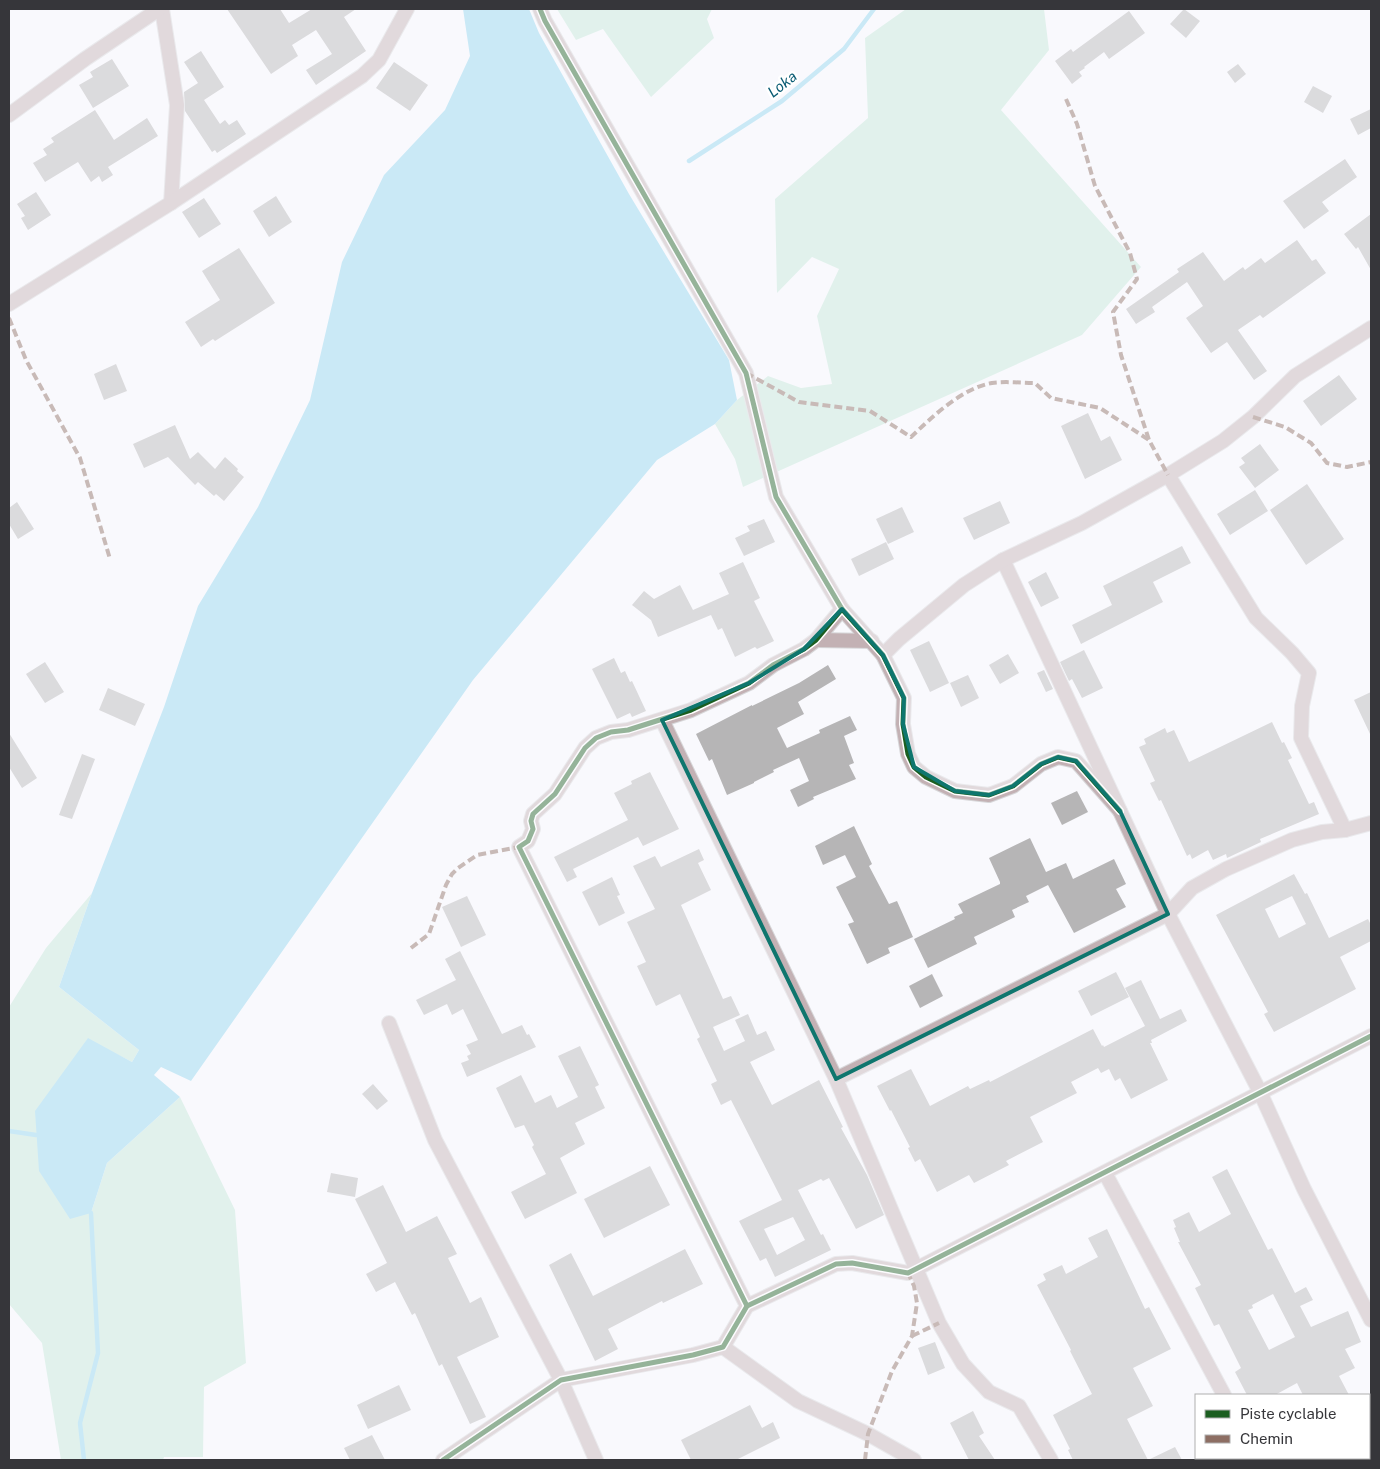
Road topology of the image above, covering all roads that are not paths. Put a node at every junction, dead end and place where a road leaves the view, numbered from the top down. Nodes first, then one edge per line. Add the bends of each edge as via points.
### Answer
1 (158, 9) edge
2 (162, 9) edge
3 (407, 9) edge
4 (540, 9) edge
5 (9, 115) edge
6 (170, 202) junction
7 (9, 304) edge
8 (1371, 328) edge
9 (1168, 475) junction
10 (1003, 560) junction
11 (842, 609) junction
12 (816, 640) junction
13 (872, 641) junction
14 (883, 654) junction
15 (662, 720) junction
16 (1120, 811) junction
17 (1371, 823) edge
18 (1345, 830) junction
19 (1168, 914) junction
20 (389, 1023) dead end
21 (1371, 1036) edge
22 (836, 1079) junction
23 (1260, 1092) junction
24 (1105, 1173) junction
25 (917, 1268) junction
26 (747, 1306) junction
27 (1371, 1320) edge
28 (724, 1347) junction
29 (562, 1380) junction
30 (1223, 1394) edge
31 (443, 1460) edge
32 (596, 1460) edge
33 (914, 1460) edge
34 (1051, 1460) edge

1 - 5 street
2 - 6 street via 177,104
3 - 6 street via 379,60 362,76
4 - 11 street via 746,373 776,497
6 - 7 street
8 - 9 street via 1295,376 1223,441
9 - 10 street via 1082,523
9 - 18 street via 1256,618 1309,673 1302,706 1301,738
10 - 14 street via 964,585
10 - 16 street
11 - 12 street
11 - 13 street
12 - 13 street
12 - 15 street via 749,683 692,710
13 - 14 street
14 - 16 street via 904,698 903,724 908,754 914,767 926,777 956,791 989,795 1013,786 1041,764 1058,758 1076,761
15 - 22 street
15 - 26 street via 596,738 585,748 556,794 533,814 533,829 528,842 519,847
16 - 19 street
17 - 18 street
18 - 19 street via 1292,840 1226,870 1192,888
19 - 22 street
19 - 23 street
20 - 29 street via 435,1140
21 - 23 street
22 - 25 street
23 - 24 street
23 - 27 street via 1304,1189
24 - 25 street
24 - 30 street
25 - 26 street via 908,1273 836,1264
25 - 34 street via 939,1322 963,1364 989,1392 1019,1406
26 - 28 street
28 - 29 street via 693,1356
28 - 33 street via 798,1401
29 - 31 street
29 - 32 street

